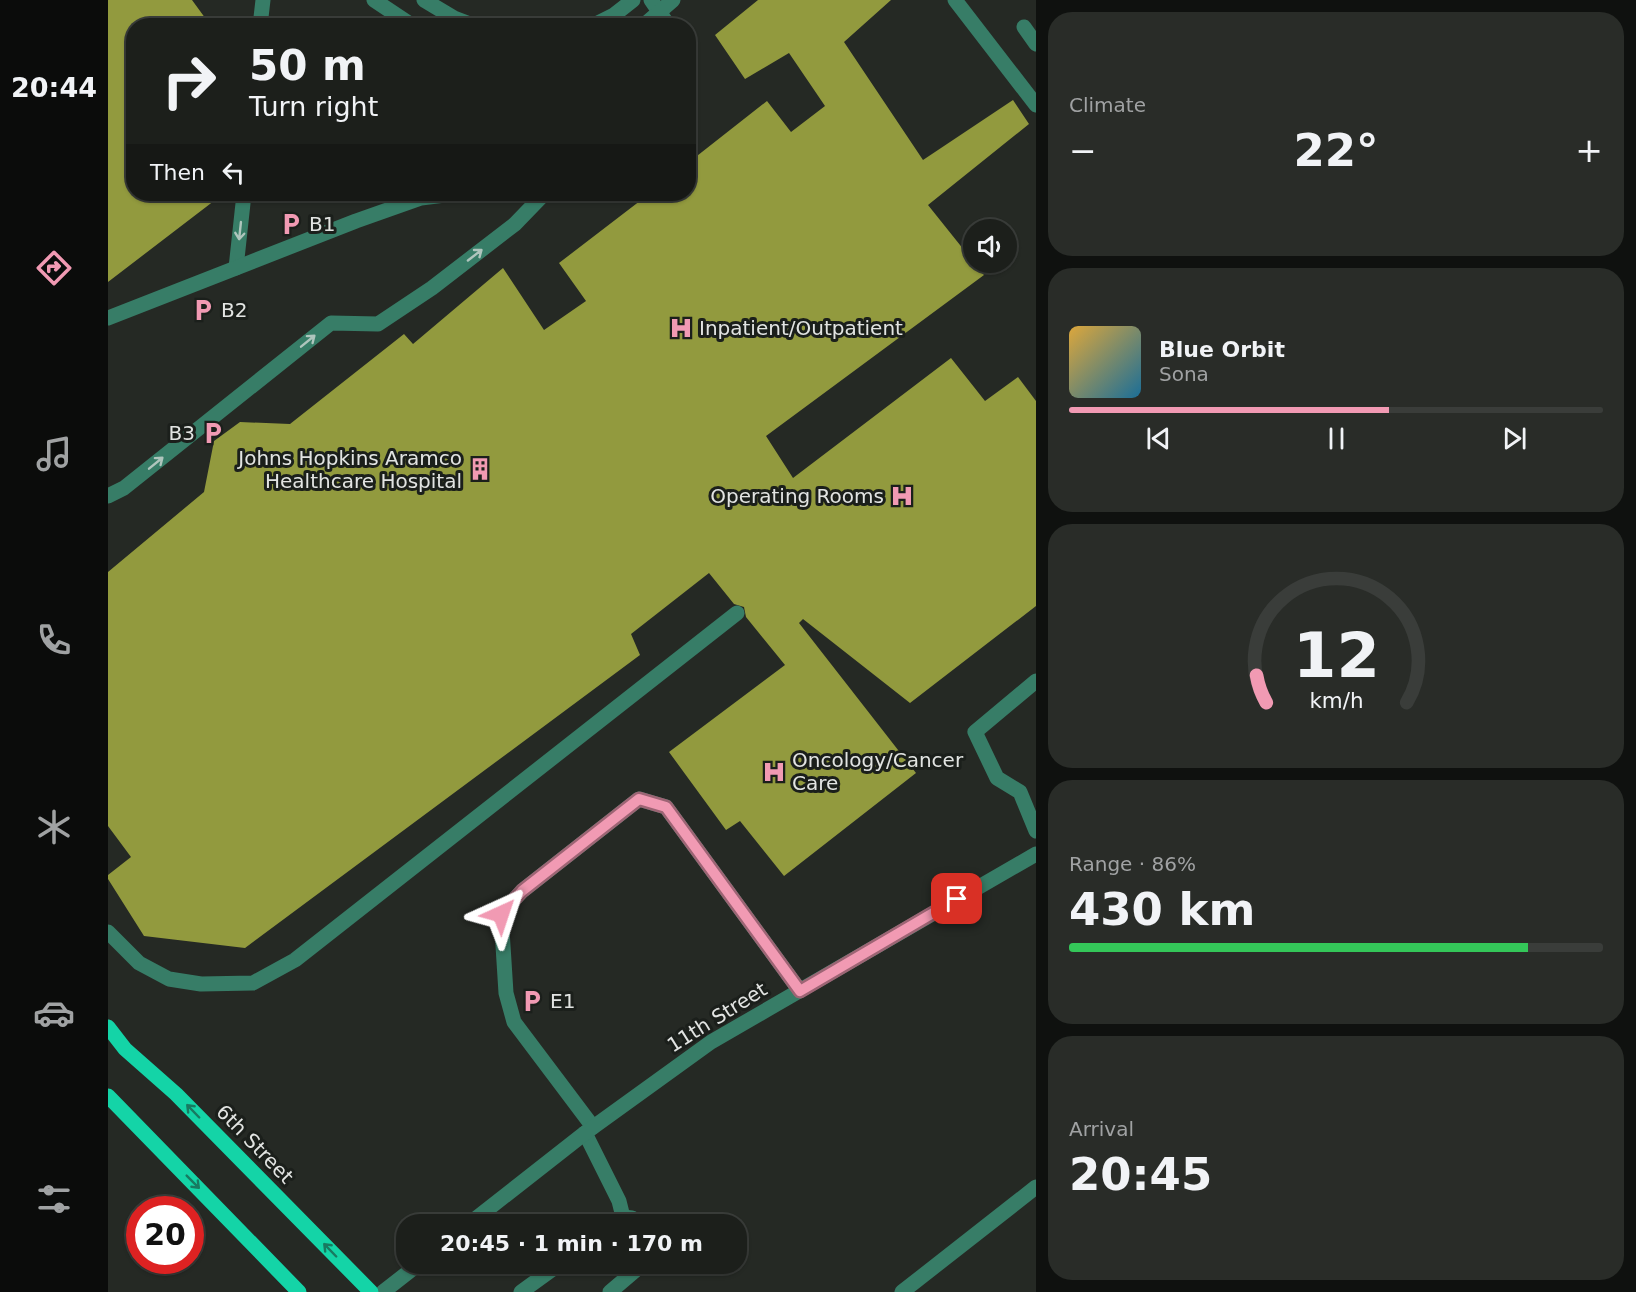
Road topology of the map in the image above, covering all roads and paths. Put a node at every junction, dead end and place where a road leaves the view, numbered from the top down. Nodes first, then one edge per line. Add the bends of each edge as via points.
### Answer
1 (263, 0) edge
2 (374, 0) edge
3 (424, 0) edge
4 (633, 0) edge
5 (673, 0) edge
6 (955, 0) edge
7 (656, 6) edge
8 (261, 18) edge
9 (401, 18) edge
10 (454, 18) edge
11 (608, 18) edge
12 (1024, 27) dead end
13 (1036, 44) edge
14 (1036, 105) edge
15 (242, 201) edge
16 (413, 201) edge
17 (537, 201) edge
18 (236, 268) junction
19 (108, 318) edge
20 (108, 496) edge
21 (737, 613) dead end
22 (1036, 681) edge
23 (1036, 831) edge
24 (1036, 854) edge
25 (108, 932) edge
26 (800, 991) junction
27 (108, 1027) edge
28 (108, 1096) edge
29 (589, 1130) junction
30 (1036, 1187) edge
31 (482, 1214) edge
32 (622, 1214) edge
33 (406, 1274) edge
34 (546, 1274) edge
35 (631, 1274) edge
36 (299, 1292) edge
37 (371, 1292) edge
38 (383, 1292) edge
39 (521, 1292) edge
40 (610, 1292) edge
41 (902, 1292) edge

1 - 8 street
2 - 9 street
3 - 10 street
4 - 11 street
5 - 7 street
6 - 14 street
12 - 13 street
15 -> 18 street
16 - 18 street
20 -> 17 street via 124,488 331,322 378,324 515,224
18 - 19 street
21 - 25 street via 295,960 254,983 201,984 169,979 139,963
22 - 23 street via 975,732 997,778 1020,792
24 - 26 street, 11th Street
26 - 29 street, 11th Street via 711,1042
26 - 29 street via 666,807 639,799 522,891 501,914 506,993 514,1022
37 -> 27 main road, 6th Street via 176,1094 125,1049
28 -> 36 main road
29 - 31 street, 11th Street
29 - 32 street
30 - 41 street
33 - 38 street
34 - 39 street
35 - 40 street

